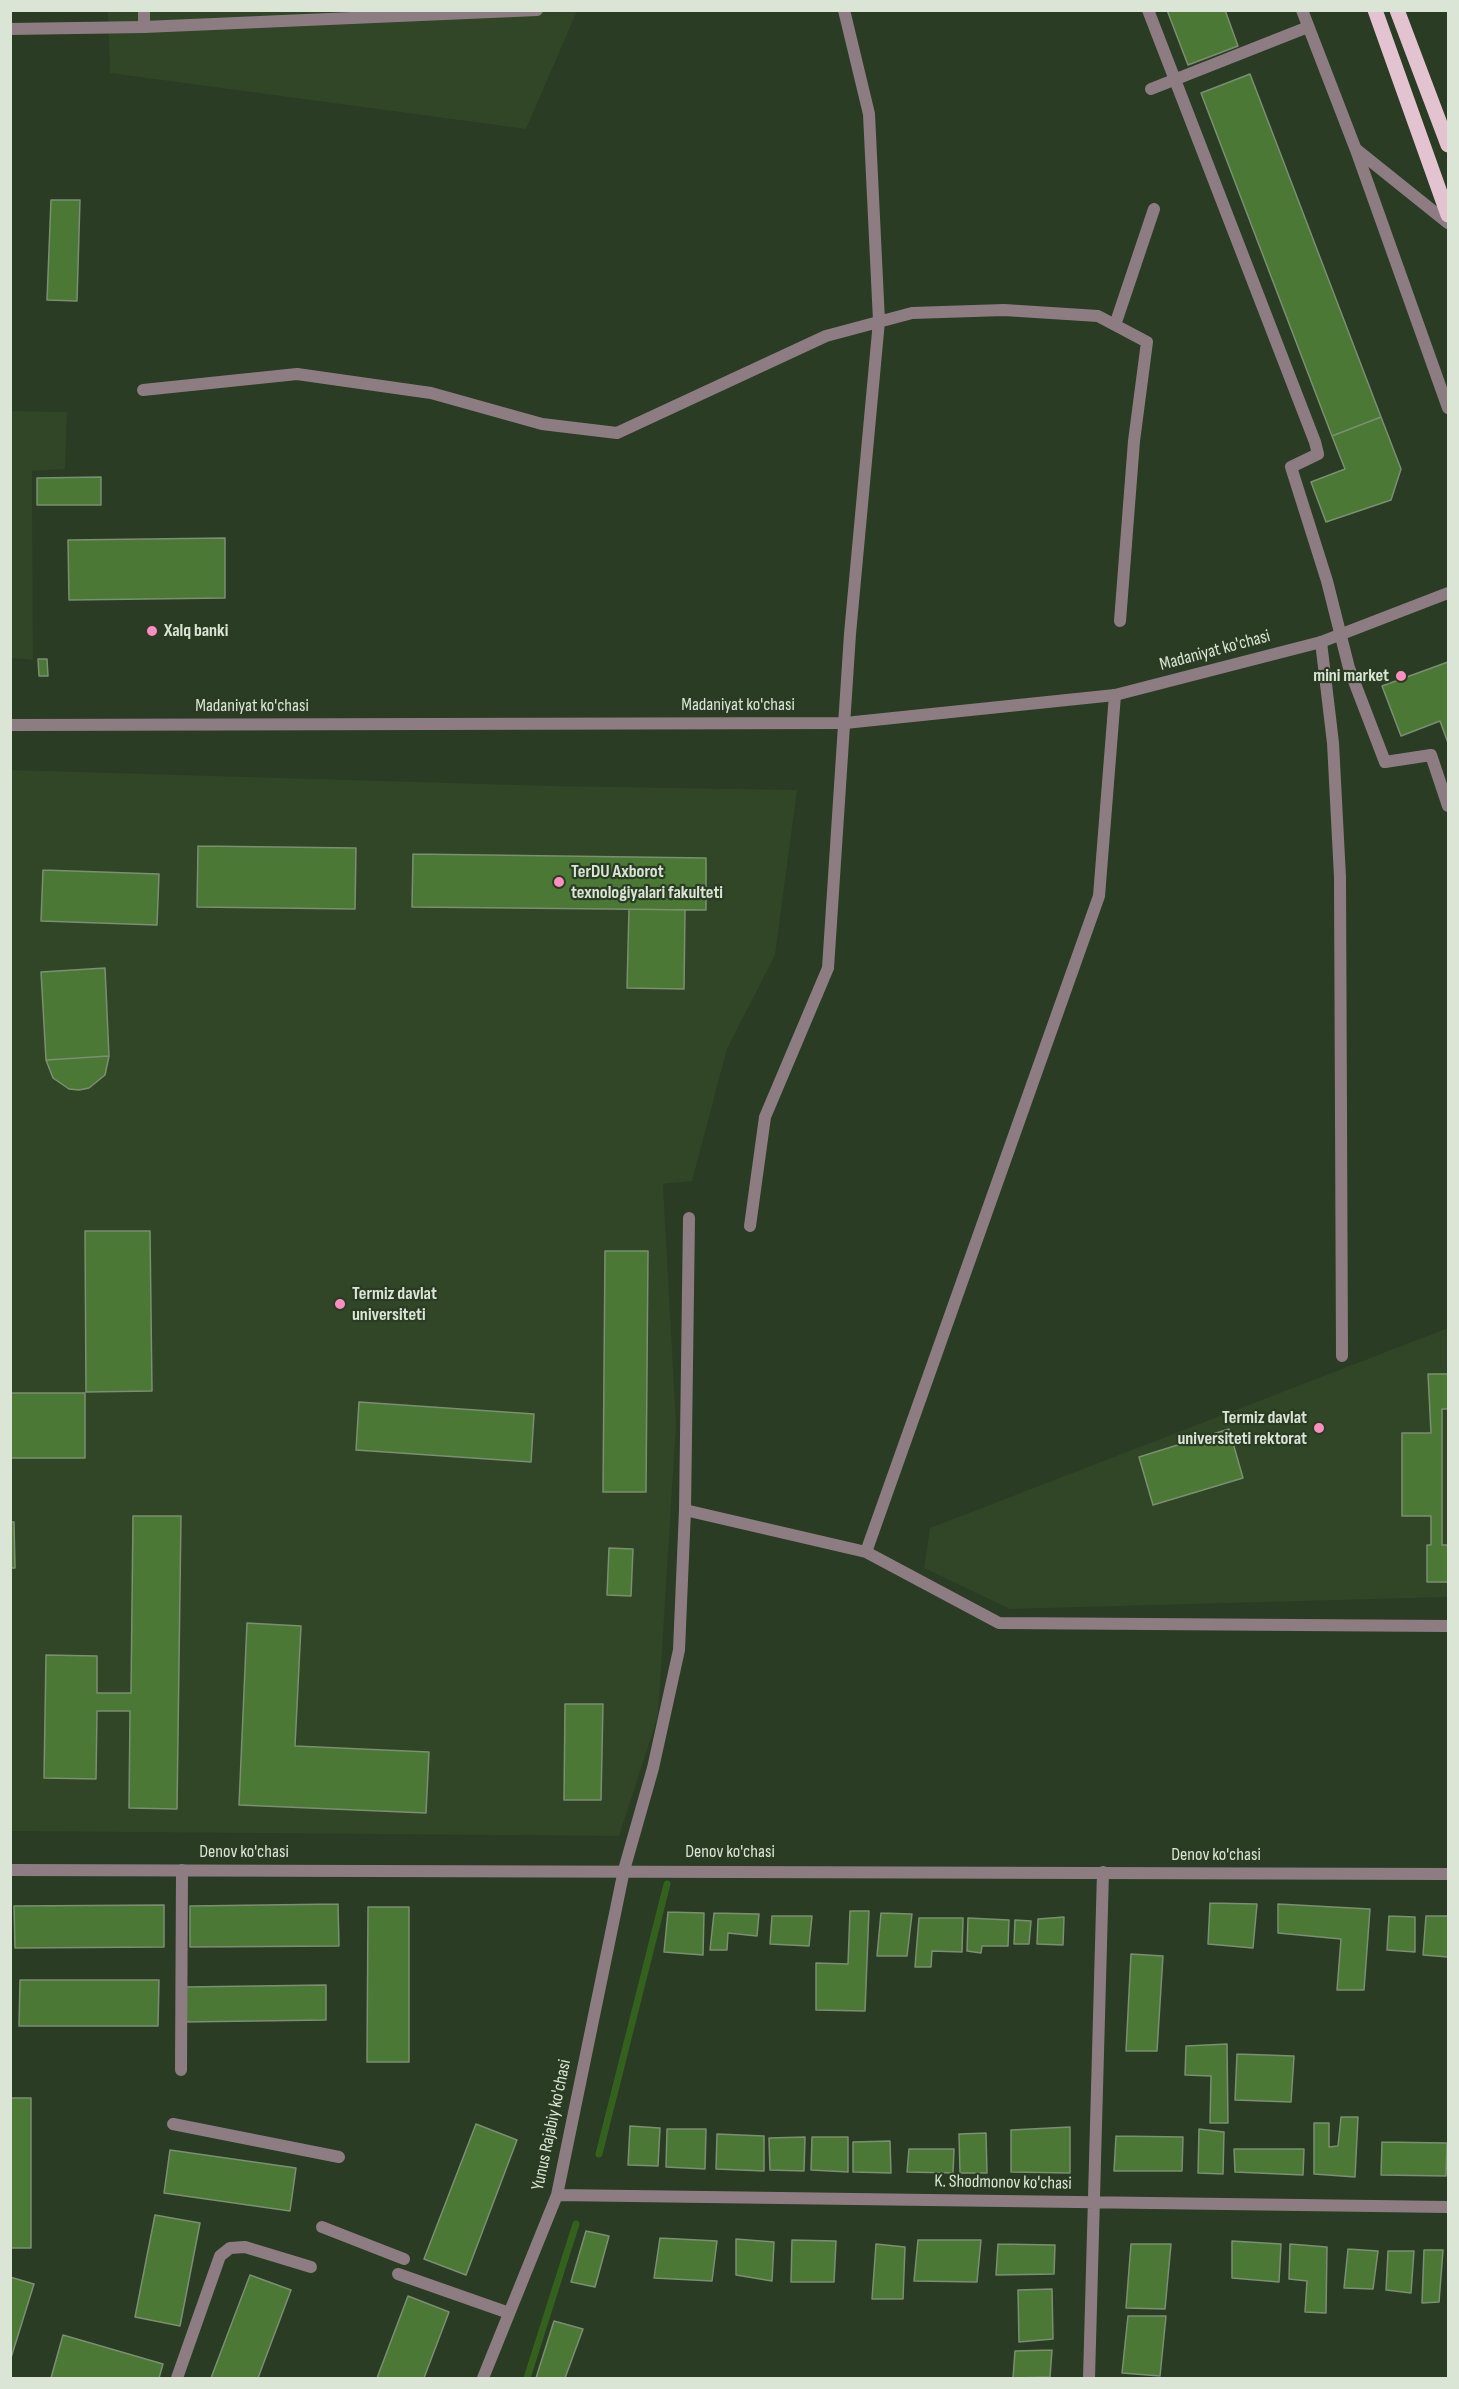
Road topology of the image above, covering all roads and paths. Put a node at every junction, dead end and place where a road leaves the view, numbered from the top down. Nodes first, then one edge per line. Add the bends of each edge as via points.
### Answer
1 (144, 10) edge
2 (537, 10) edge
3 (844, 10) edge
4 (1148, 10) edge
5 (1302, 10) edge
6 (1375, 10) edge
7 (1397, 10) edge
8 (144, 27) junction
9 (1308, 27) junction
10 (10, 29) edge
11 (1175, 78) junction
12 (1151, 89) dead end
13 (1449, 145) edge
14 (1356, 150) junction
15 (1154, 208) dead end
16 (1449, 214) edge
17 (1449, 223) edge
18 (879, 321) junction
19 (1115, 325) junction
20 (143, 390) dead end
21 (1449, 408) edge
22 (1449, 593) edge
23 (1120, 621) dead end
24 (1339, 634) junction
25 (1321, 642) junction
26 (1115, 695) junction
27 (845, 723) junction
28 (10, 725) edge
29 (1449, 806) edge
30 (689, 1218) dead end
31 (750, 1226) dead end
32 (1342, 1356) dead end
33 (685, 1510) junction
34 (866, 1552) junction
35 (1449, 1626) edge
36 (10, 1870) edge
37 (182, 1870) junction
38 (624, 1870) junction
39 (1102, 1872) junction
40 (1449, 1874) edge
41 (181, 2070) dead end
42 (173, 2124) dead end
43 (339, 2157) dead end
44 (557, 2195) junction
45 (1095, 2202) junction
46 (1449, 2208) edge
47 (322, 2227) dead end
48 (404, 2259) dead end
49 (311, 2267) dead end
50 (398, 2274) dead end
51 (509, 2313) junction
52 (177, 2379) edge
53 (483, 2379) edge
54 (1089, 2379) edge

1 - 8 street
2 - 8 street
3 - 18 street via 868,114
4 - 11 street
5 - 9 street
6 - 16 main road
7 - 13 main road
8 - 10 street
9 - 11 street
9 - 14 street
11 - 12 street
11 - 24 street via 1315,442 1318,454 1291,467 1327,581
14 - 17 street
14 - 21 street
15 - 19 street
18 - 19 street via 912,313 1004,310 1098,316
18 - 20 street via 826,336 618,433 542,424 431,393 297,374
18 - 27 street
19 - 23 street via 1147,342 1134,441
22 - 24 street, Madaniyat ko'chasi
24 - 25 street, Madaniyat ko'chasi
24 - 29 street via 1385,762 1431,755
25 - 26 street, Madaniyat ko'chasi
25 - 32 street via 1333,743 1340,877
26 - 27 street, Madaniyat ko'chasi
26 - 34 street via 1099,896
27 - 28 street, Madaniyat ko'chasi
27 - 31 street via 828,968 765,1117
30 - 33 street, Yunus Rajabiy ko'chasi
33 - 34 street
33 - 38 street, Yunus Rajabiy ko'chasi via 679,1650 653,1768
34 - 35 street via 999,1623
36 - 37 street, Denov ko'chasi
37 - 38 street, Denov ko'chasi
37 - 41 street
38 - 39 street, Denov ko'chasi
38 - 44 street, Yunus Rajabiy ko'chasi
39 - 40 street, Denov ko'chasi
39 - 45 street
42 - 43 street
44 - 45 street, K. Shodmonov ko'chasi
44 - 51 street, Yunus Rajabiy ko'chasi
45 - 46 street, K. Shodmonov ko'chasi
45 - 54 street
47 - 48 street
49 - 52 street via 245,2247 230,2248 220,2256
50 - 51 street
51 - 53 street, Yunus Rajabiy ko'chasi

